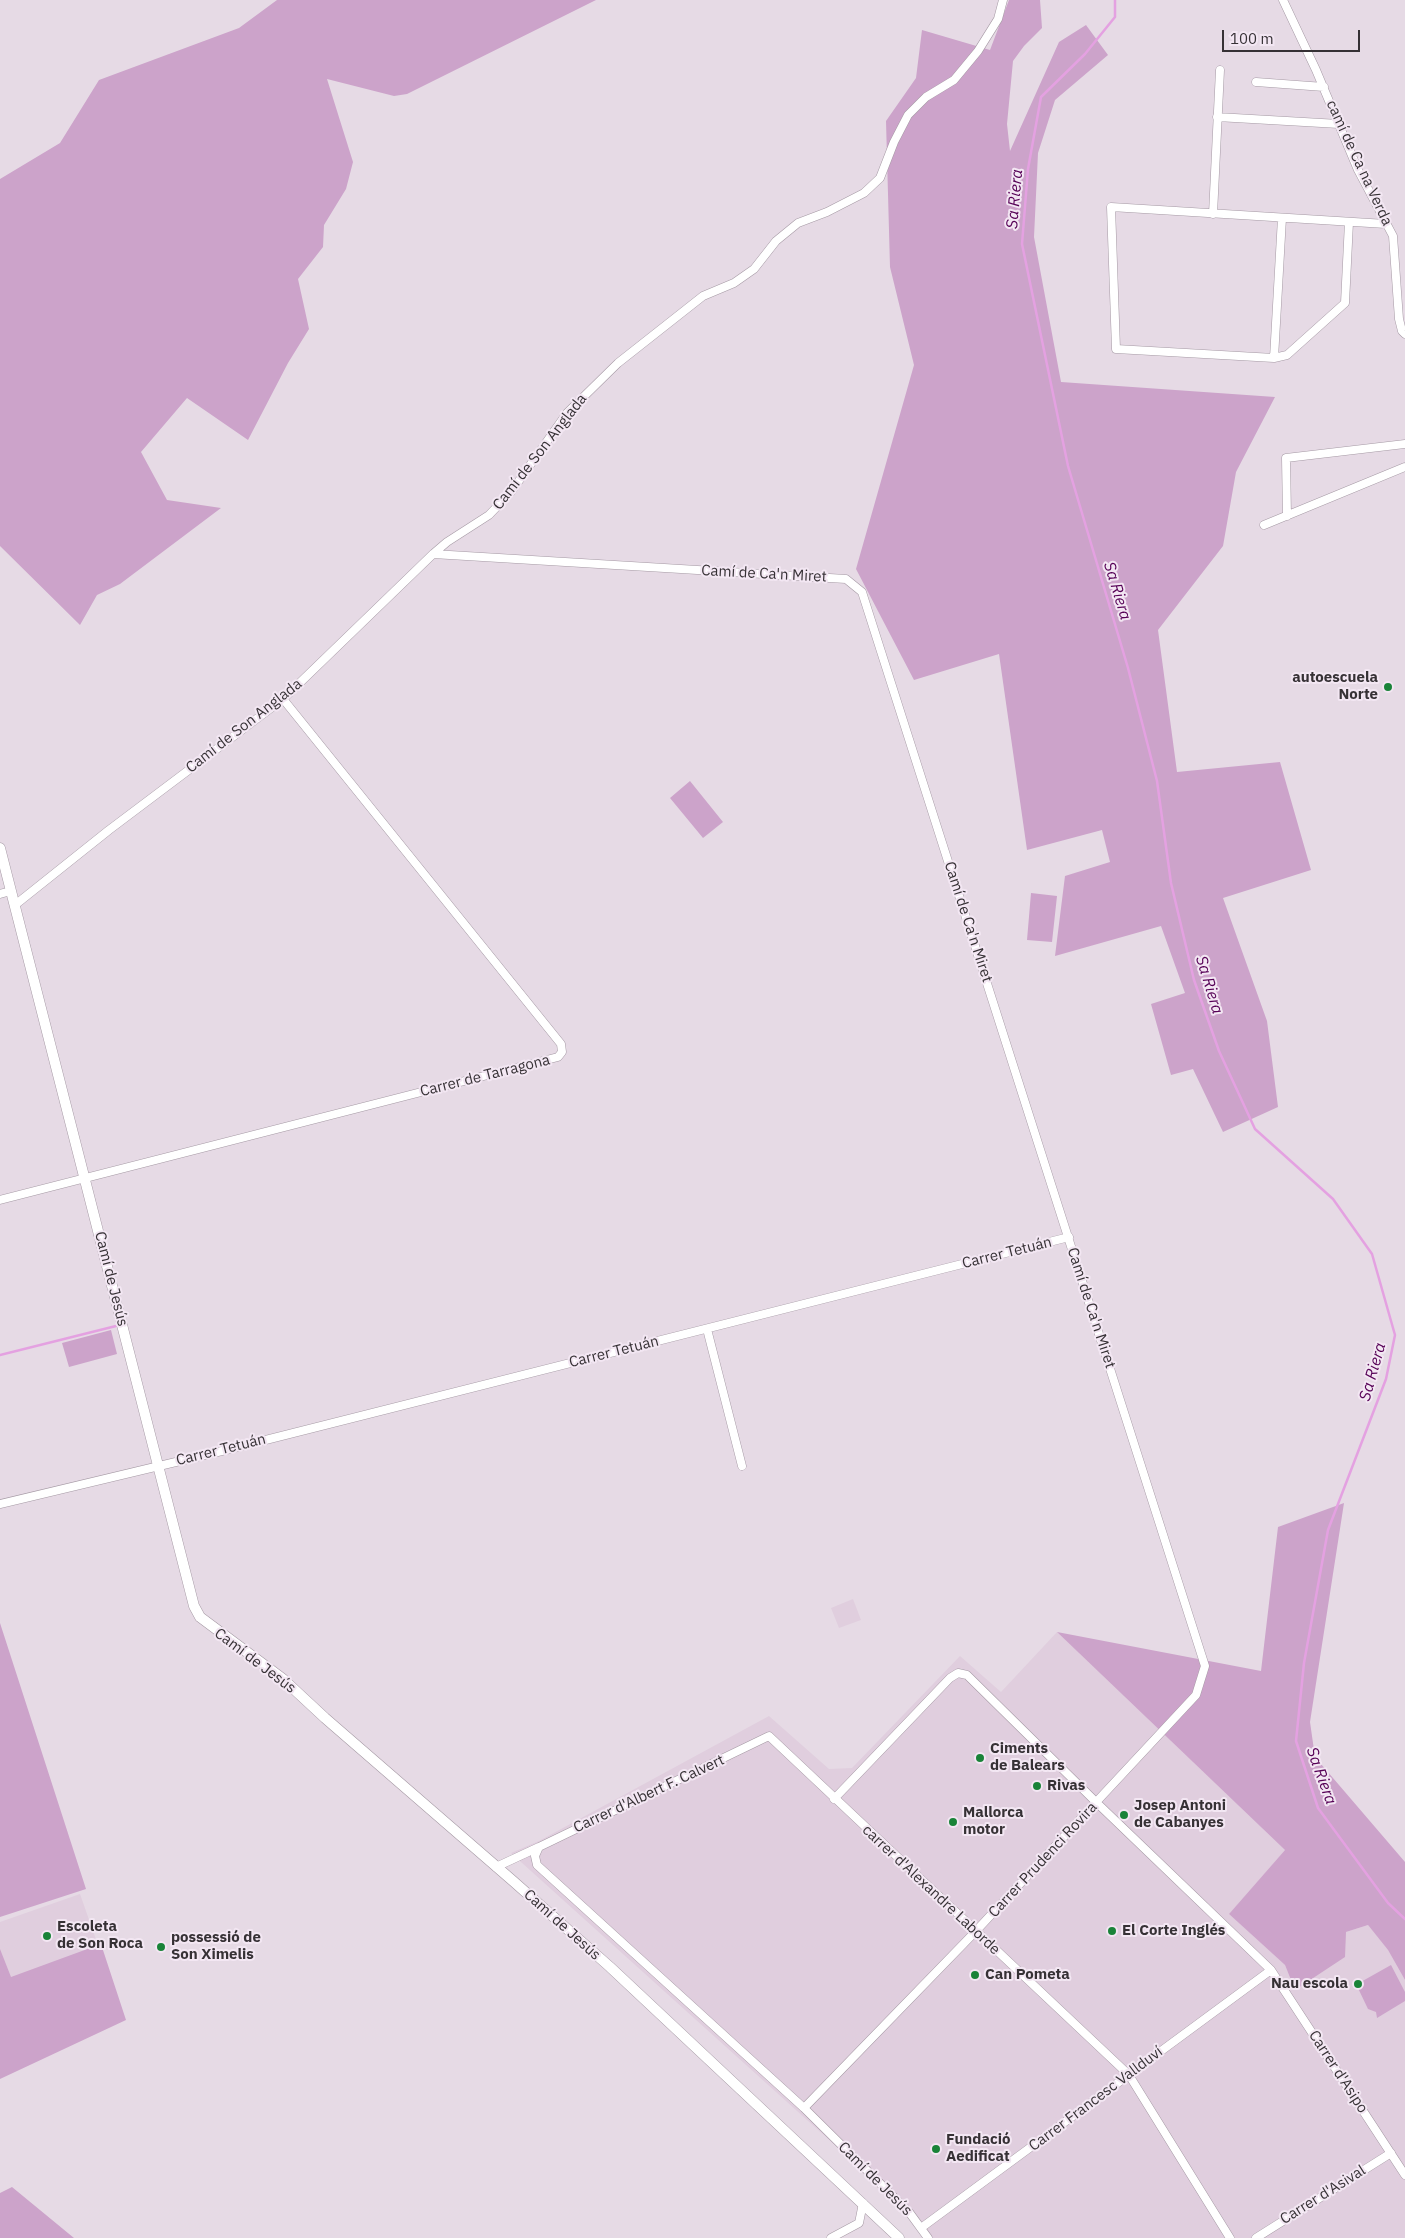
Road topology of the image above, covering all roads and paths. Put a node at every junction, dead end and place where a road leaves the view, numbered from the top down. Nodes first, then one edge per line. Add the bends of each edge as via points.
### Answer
1 (1003, 0) edge
2 (1283, 0) edge
3 (1220, 70) dead end
4 (1256, 82) dead end
5 (1324, 87) junction
6 (1217, 117) junction
7 (1339, 124) junction
8 (1213, 214) junction
9 (1282, 218) junction
10 (1349, 222) junction
11 (1386, 224) junction
12 (1405, 334) edge
13 (1274, 358) junction
14 (1405, 444) edge
15 (1405, 467) edge
16 (1288, 516) junction
17 (1264, 525) dead end
18 (433, 554) junction
19 (283, 699) junction
20 (0, 848) edge
21 (11, 891) junction
22 (0, 894) edge
23 (15, 906) junction
24 (85, 1178) junction
25 (0, 1200) edge
26 (1069, 1238) junction
27 (707, 1329) junction
28 (158, 1466) junction
29 (742, 1466) dead end
30 (0, 1504) edge
31 (1205, 1666) joint
32 (769, 1736) joint
33 (834, 1799) junction
34 (1096, 1803) junction
35 (539, 1847) junction
36 (496, 1867) junction
37 (975, 1932) junction
38 (1271, 1970) junction
39 (1129, 2075) junction
40 (804, 2108) junction
41 (1391, 2153) junction
42 (1405, 2175) edge
43 (863, 2204) junction
44 (922, 2228) junction
45 (831, 2238) edge
46 (899, 2238) edge
47 (928, 2238) edge
48 (1230, 2238) edge
49 (1256, 2238) edge

1 - 18 street, Camí de Son Anglada via 998,19 978,51 954,80 926,97 908,115 880,178 864,194 798,224 776,241 754,269 734,283 703,296 618,363 567,413 511,492 489,515
2 - 5 street, camí de Ca na Verda
3 - 6 street
4 - 5 street
5 - 7 street, camí de Ca na Verda
6 - 7 street
6 - 8 street
7 - 11 street, camí de Ca na Verda via 1361,177
8 - 9 street
8 - 13 street via 1112,207 1116,349
9 - 10 street
9 - 13 street
10 - 11 street
10 - 13 street via 1345,303 1287,355
11 - 12 street, camí de Ca na Verda via 1393,236 1399,319
14 - 16 street via 1286,458
15 - 16 street
16 - 17 street
18 - 19 street, Camí de Son Anglada
18 - 26 street, Camí de Ca'n Miret via 846,578 862,592
19 - 23 street, Camí de Son Anglada via 109,830
19 - 24 street, Carrer de Tarragona via 561,1044 562,1052 558,1057
20 - 21 street, Camí de Jesús
21 - 22 street
21 - 23 street, Camí de Jesús
23 - 24 street, Camí de Jesús
24 - 25 street, Carrer de Tarragona
24 - 28 street, Camí de Jesús
26 - 27 street, Carrer Tetuán
26 - 31 street, Camí de Ca'n Miret
27 - 28 street, Carrer Tetuán
27 - 29 street
28 - 30 street, Carrer Tetuán
28 - 36 street, Camí de Jesús via 194,1606 200,1617 283,1679
31 - 34 street, Carrer Prudenci Rovira via 1196,1696
32 - 33 street, carrer d'Alexandre Laborde
32 - 35 street, Carrer d'Albert F. Calvert
33 - 34 street, Carrer d'Asipo via 958,1673 967,1675
33 - 37 street, carrer d'Alexandre Laborde
34 - 37 street, Carrer Prudenci Rovira
34 - 38 street, Carrer d'Asipo
35 - 36 street, Carrer d'Albert F. Calvert
35 - 40 street, Camí de Jesús via 534,1856 537,1865
36 - 43 street, Camí de Jesús via 610,1967
37 - 39 street, carrer d'Alexandre Laborde
37 - 40 street, Carrer Prudenci Rovira
38 - 39 street, Carrer Francesc Vallduví
38 - 41 street, Carrer d'Asipo
39 - 44 street, Carrer Francesc Vallduví
39 - 48 street, carrer d'Alexandre Laborde
40 - 44 street, Camí de Jesús
41 - 42 street, Carrer d'Asipo
41 - 49 street, Carrer d'Asival
43 - 45 street via 859,2223
43 - 46 street, Camí de Jesús
44 - 47 street, Camí de Jesús

